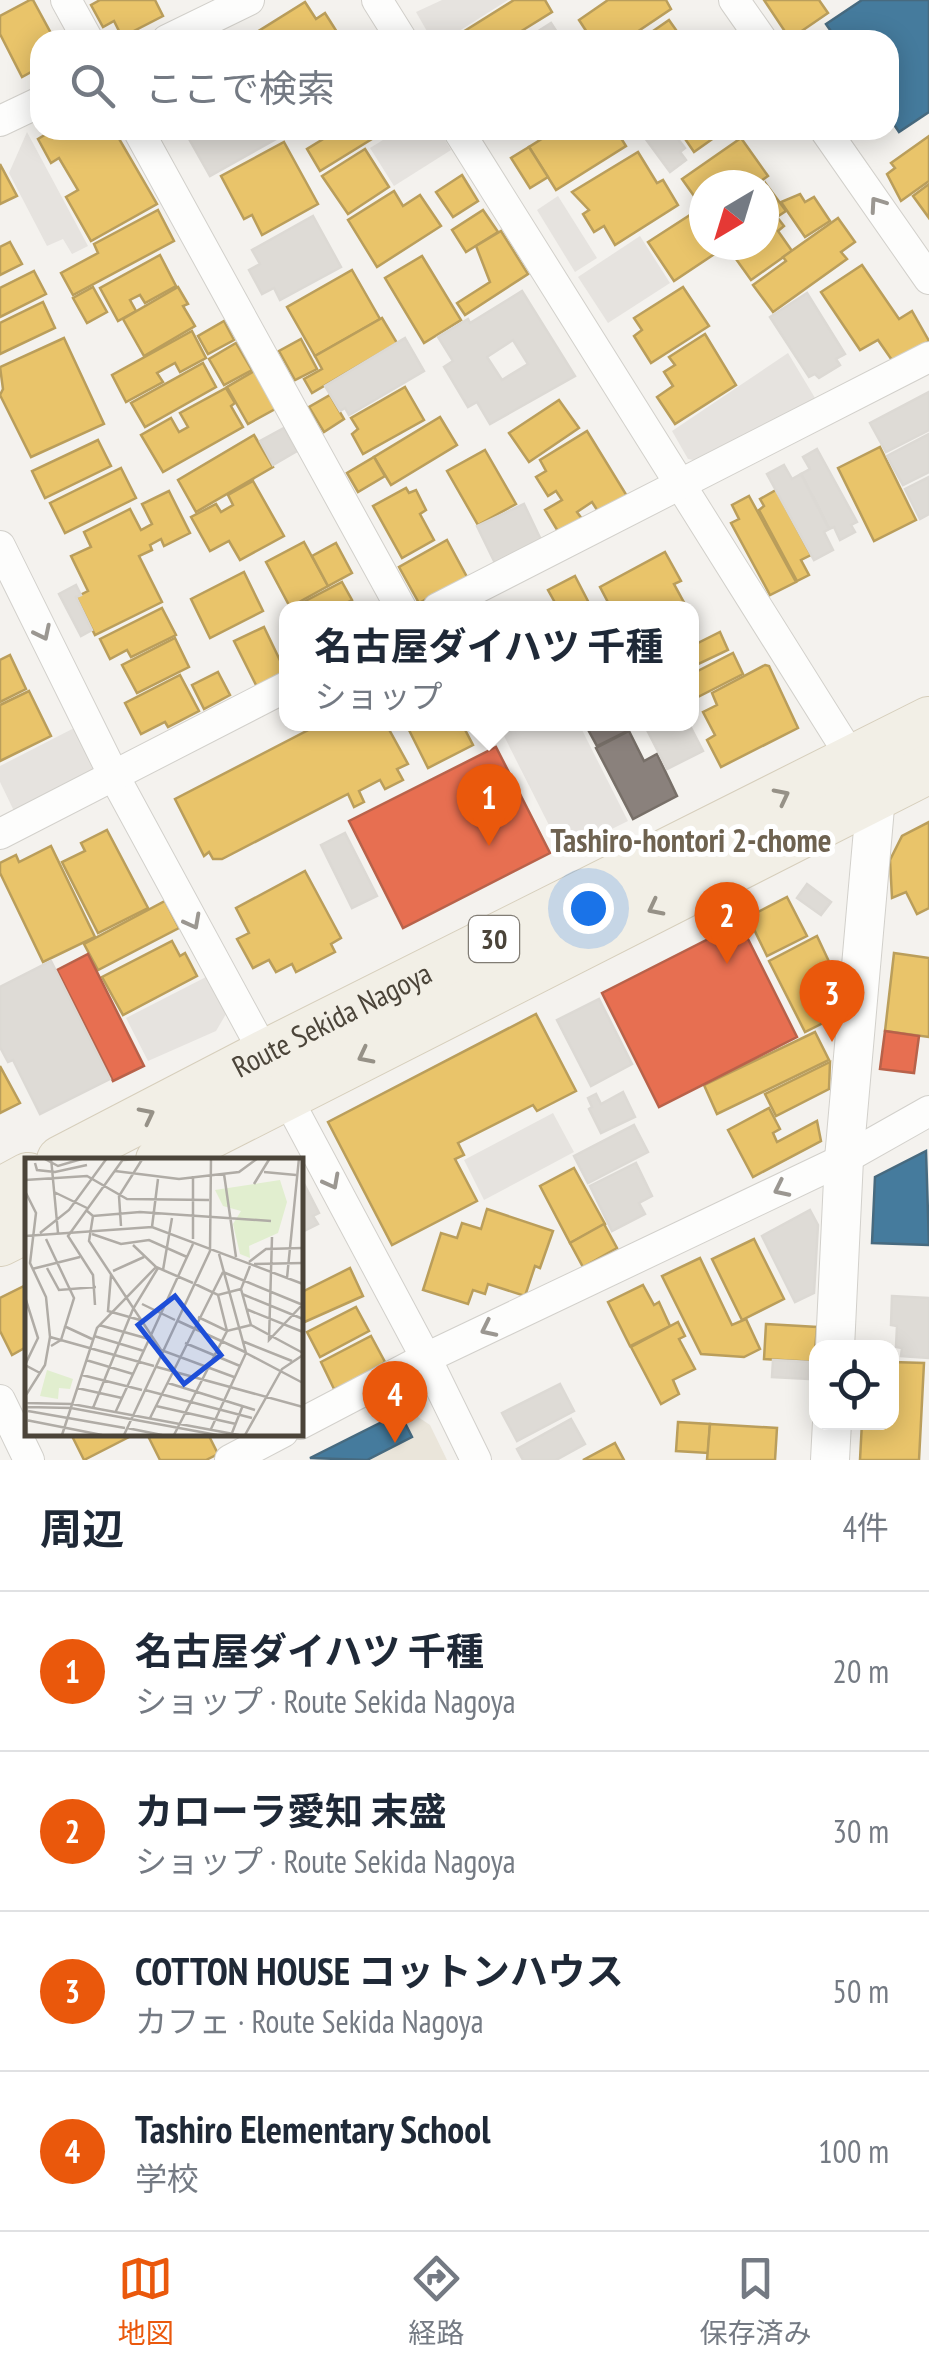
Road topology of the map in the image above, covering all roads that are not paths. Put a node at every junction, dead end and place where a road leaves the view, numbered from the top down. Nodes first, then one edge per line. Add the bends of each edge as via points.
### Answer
1 (66, 0) edge
2 (249, 0) edge
3 (376, 0) edge
4 (734, 0) edge
5 (82, 30) edge
6 (188, 30) edge
7 (396, 30) edge
8 (755, 30) edge
9 (30, 107) edge
10 (0, 121) edge
11 (143, 140) edge
12 (464, 140) edge
13 (832, 140) edge
14 (929, 279) edge
15 (929, 356) edge
16 (679, 485) junction
17 (0, 546) edge
18 (396, 601) edge
19 (452, 601) edge
20 (279, 691) edge
21 (929, 722) edge
22 (929, 769) edge
23 (114, 776) junction
24 (864, 778) junction
25 (0, 834) edge
26 (265, 1054) junction
27 (286, 1096) junction
28 (928, 1113) edge
29 (65, 1158) edge
30 (164, 1158) edge
31 (844, 1159) junction
32 (25, 1179) edge
33 (0, 1192) edge
34 (25, 1230) edge
35 (0, 1242) edge
36 (835, 1340) edge
37 (426, 1358) junction
38 (0, 1400) edge
39 (302, 1423) edge
40 (832, 1430) edge
41 (277, 1435) edge
42 (28, 1460) edge
43 (230, 1460) edge
44 (476, 1460) edge
45 (830, 1460) edge

1 - 5 street
2 - 6 street
3 - 7 street
4 - 8 street
9 - 10 street
11 - 18 street
12 - 16 street
14 -> 13 street
15 - 16 street
16 - 19 street
16 - 24 street
17 -> 23 street
20 - 23 street
21 - 24 main road, Route Sekida Nagoya / 30
22 - 24 main road, Route Sekida Nagoya / 30
23 - 25 street
23 -> 26 street
26 -> 24 main road, Route Sekida Nagoya / 30
24 -> 27 main road, Route Sekida Nagoya / 30
24 - 31 street
29 -> 26 main road, Route Sekida Nagoya / 30
27 - 30 main road, Route Sekida Nagoya / 30
27 -> 37 street
28 - 31 street
31 - 36 street
31 -> 37 street
32 - 33 main road
34 - 35 main road
37 - 39 street
37 - 44 street
38 - 42 street
40 - 45 street
41 - 43 street

